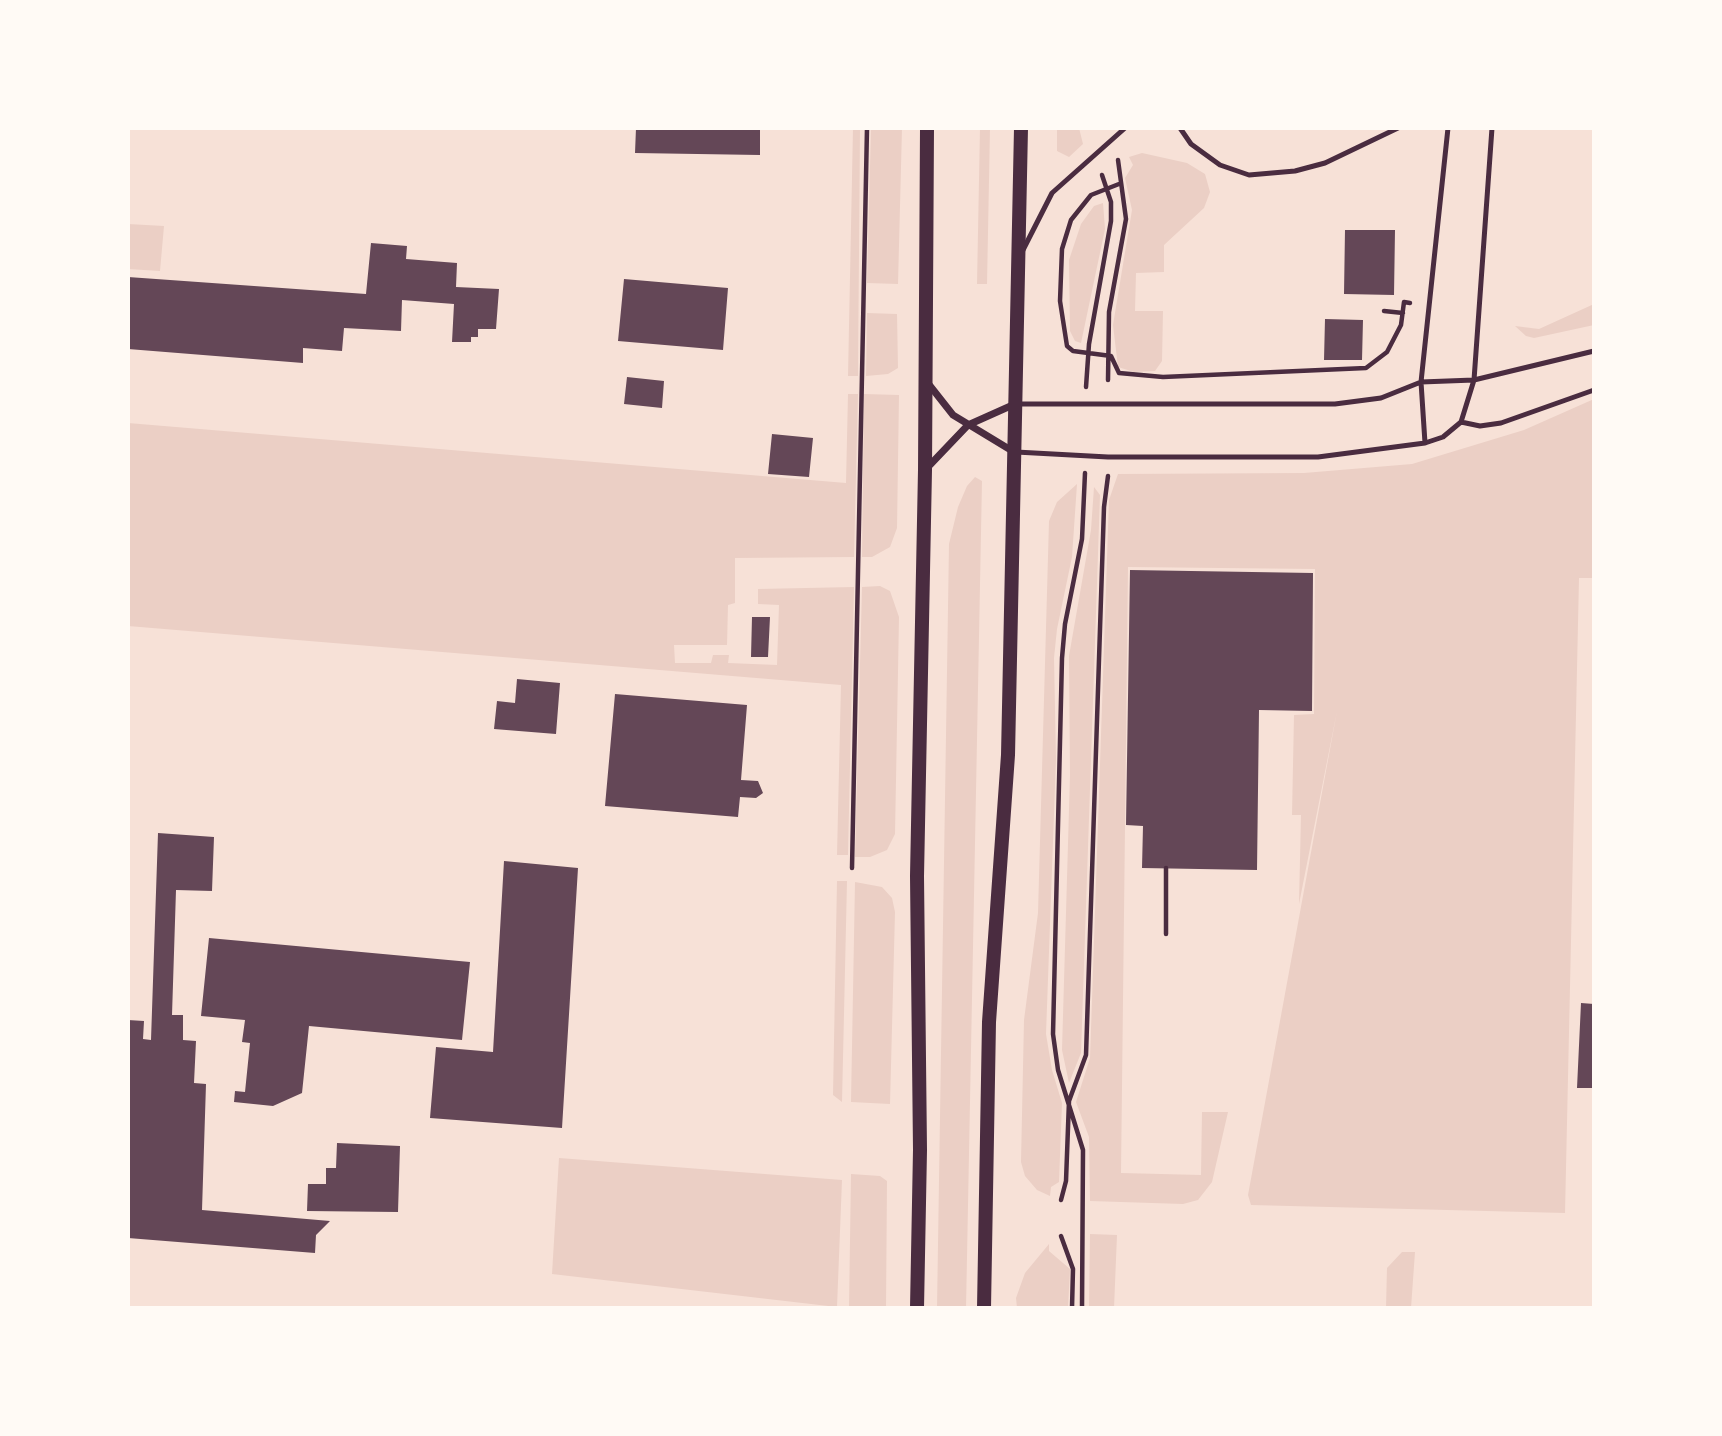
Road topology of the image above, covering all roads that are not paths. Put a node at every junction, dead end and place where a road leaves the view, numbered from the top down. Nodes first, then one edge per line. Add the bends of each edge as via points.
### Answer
1 (927, 128) edge
2 (1021, 128) edge
3 (1125, 128) edge
4 (1180, 128) edge
5 (1398, 128) edge
6 (1448, 128) edge
7 (1492, 128) edge
8 (1019, 257) junction
9 (1594, 351) edge
10 (924, 379) junction
11 (1475, 380) junction
12 (1421, 383) junction
13 (1594, 390) edge
14 (1015, 404) junction
15 (1461, 422) junction
16 (968, 425) junction
17 (1424, 443) junction
18 (1014, 452) junction
19 (925, 470) junction
20 (917, 1308) edge
21 (984, 1308) edge

1 - 10 main road
2 - 8 main road
3 - 8 lane via 1052,193
4 - 5 lane via 1191,144 1220,165 1249,175 1325,163
6 - 12 lane
7 - 11 lane
8 - 14 main road
9 - 11 lane
10 - 16 street via 953,415
10 - 19 main road
11 - 12 lane
11 - 15 lane
12 - 14 lane via 1381,398 1335,404
12 - 17 lane
13 - 15 lane via 1501,423 1480,426
14 - 16 street
14 - 18 main road
15 - 17 lane via 1443,437
16 - 18 street
16 - 19 street
17 - 18 lane via 1318,457 1084,457
18 - 21 main road via 1009,755 989,1022
19 - 20 main road via 917,876

